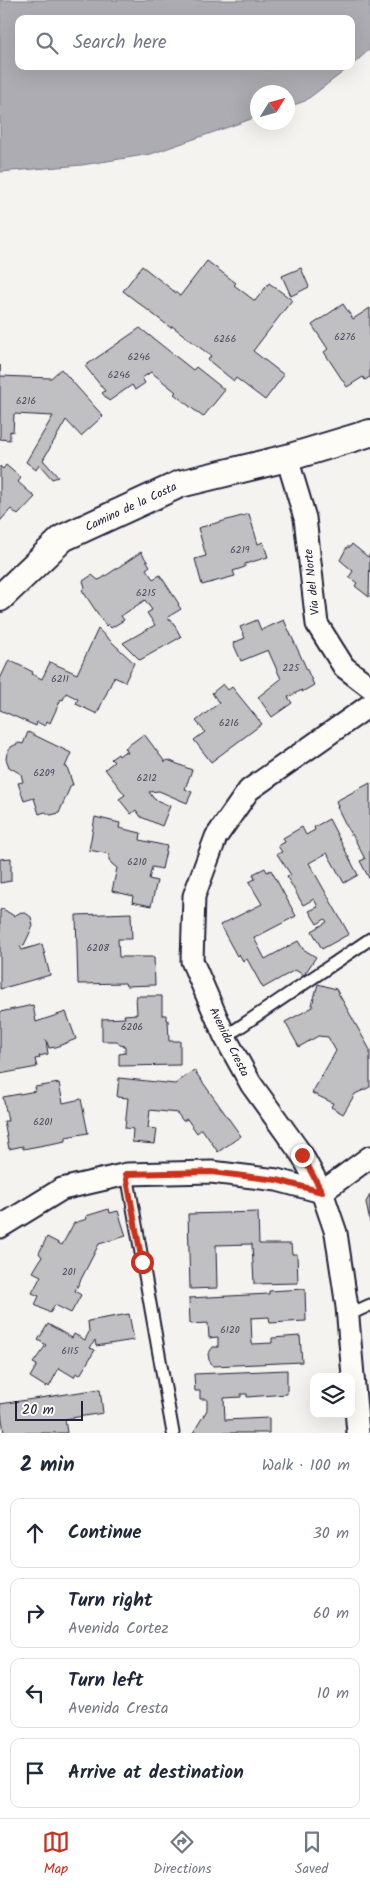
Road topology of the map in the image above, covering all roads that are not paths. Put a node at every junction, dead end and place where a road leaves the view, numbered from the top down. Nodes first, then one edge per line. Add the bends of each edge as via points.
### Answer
1 (370, 433) edge
2 (287, 458) junction
3 (0, 598) edge
4 (370, 687) edge
5 (370, 705) edge
6 (370, 939) edge
7 (225, 1037) junction
8 (370, 1157) edge
9 (126, 1174) junction
10 (322, 1192) junction
11 (0, 1227) edge
12 (370, 1305) edge
13 (348, 1315) junction
14 (172, 1433) edge
15 (358, 1433) edge

1 - 2 street, Camino de la Costa
2 - 3 street, Camino de la Costa via 180,484 63,538
2 - 4 street, Via del Norte via 305,518 317,624 344,667
5 - 7 street, Avenida Cresta via 249,790 216,837 194,896 192,961
6 - 7 lane
7 - 10 street, Avenida Cresta via 251,1084 302,1155
8 - 10 street
9 - 10 street via 211,1172 277,1180
9 - 11 street via 62,1190
9 - 14 lane
10 - 13 street, Avenida Cresta via 336,1233
12 - 13 lane
13 - 15 street, Avenida Cresta

